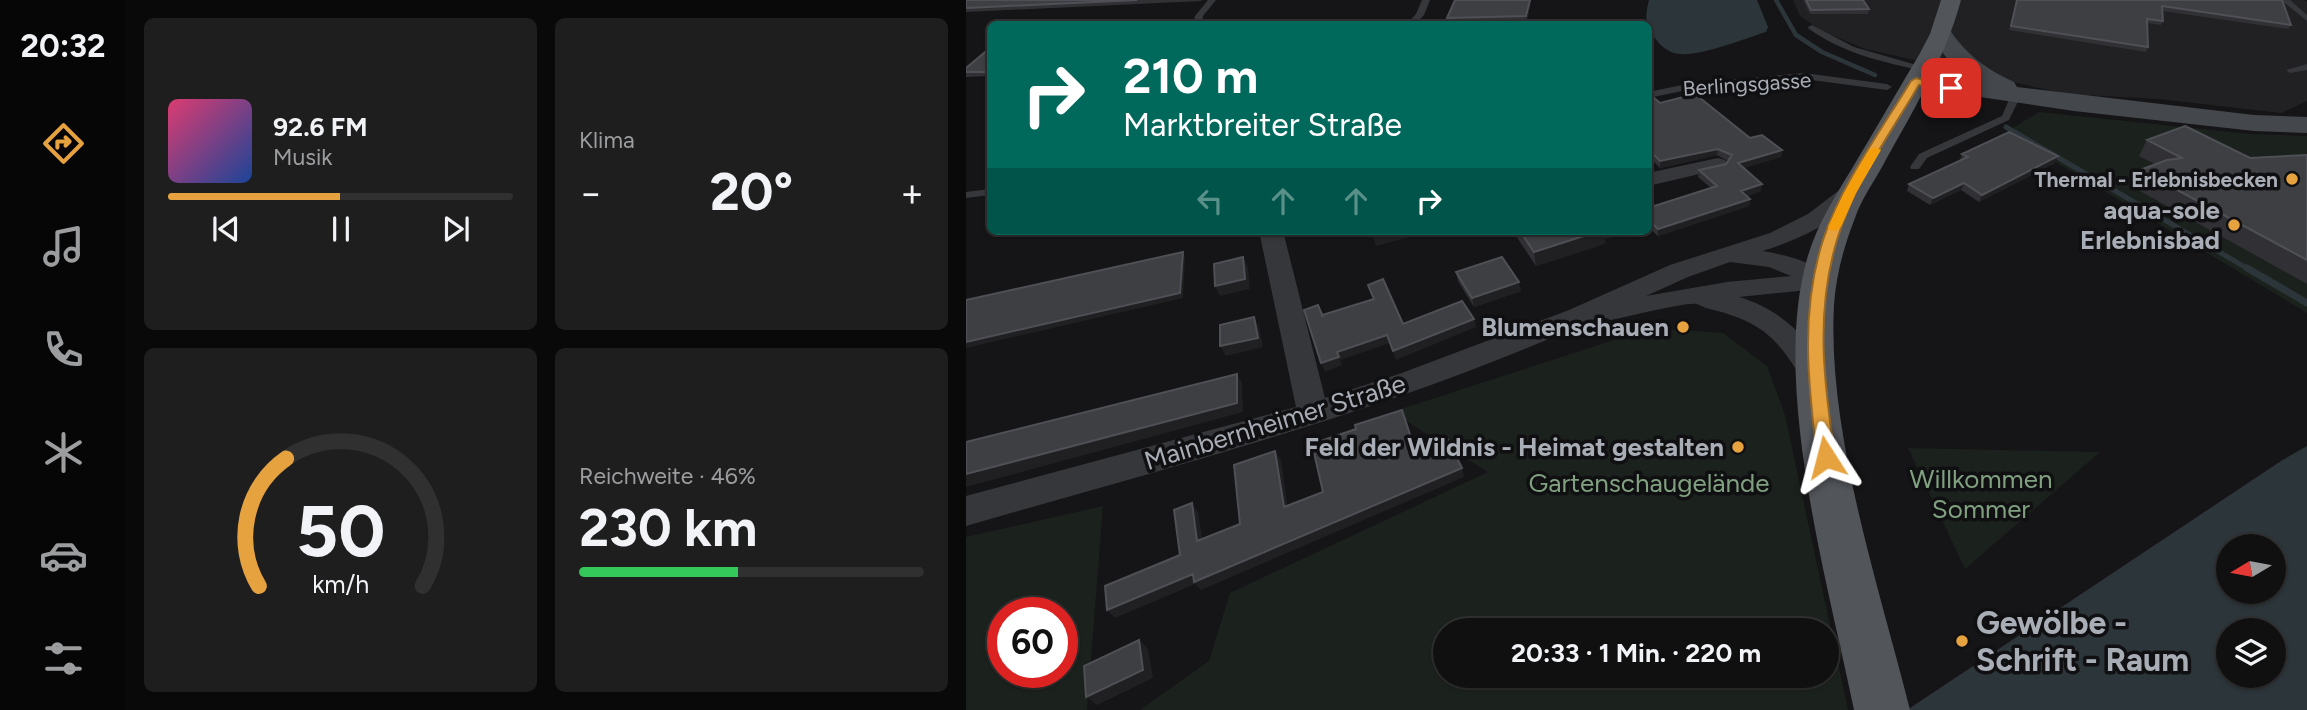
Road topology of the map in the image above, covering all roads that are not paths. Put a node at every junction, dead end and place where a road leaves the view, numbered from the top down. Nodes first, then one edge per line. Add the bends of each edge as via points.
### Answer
1 (1212, 0) edge
2 (1426, 0) edge
3 (1951, 0) edge
4 (2285, 0) edge
5 (2307, 19) edge
6 (1198, 21) edge
7 (1414, 21) edge
8 (1812, 27) dead end
9 (1941, 34) junction
10 (2307, 68) edge
11 (2290, 70) dead end
12 (1919, 74) junction
13 (1887, 87) dead end
14 (1652, 94) edge
15 (2024, 96) junction
16 (2193, 115) junction
17 (2307, 119) edge
18 (2307, 125) edge
19 (1718, 164) edge
20 (1915, 167) dead end
21 (1652, 179) edge
22 (987, 192) edge
23 (1850, 193) junction
24 (966, 195) edge
25 (1272, 235) edge
26 (1717, 259) junction
27 (1819, 282) junction
28 (1683, 300) junction
29 (1578, 316) junction
30 (1816, 380) junction
31 (1311, 413) junction
32 (966, 511) edge
33 (1882, 710) edge

1 - 6 lane
2 - 7 lane
3 - 9 main road, Mainbernheimer Straße
4 - 5 lane
8 - 12 lane via 1831,41
9 - 12 main road, Mainbernheimer Straße
9 - 15 main road via 1964,65
10 - 11 lane
12 - 15 main road
12 - 23 main road, Mainbernheimer Straße
13 - 14 lane, Berlingsgasse via 1804,76
15 - 16 main road
15 - 20 lane via 2006,118 1923,156
16 - 17 main road
16 - 18 main road
19 - 21 street
22 - 24 lane
23 - 26 street, Mainbernheimer Straße via 1798,229
23 - 27 main road, Mainbernheimer Straße
25 - 31 street via 1309,387
26 - 27 street, Mainbernheimer Straße via 1747,256 1778,261
26 - 29 street, Mainbernheimer Straße via 1654,281
27 - 28 street, Mainbernheimer Straße via 1727,290
27 - 30 main road, Mainbernheimer Straße
28 - 29 street, Mainbernheimer Straße
28 - 30 street, Mainbernheimer Straße via 1729,303 1774,326 1800,350
29 - 31 street, Mainbernheimer Straße via 1409,382
30 - 33 main road, Mainbernheimer Straße via 1834,500
31 - 32 street, Mainbernheimer Straße

